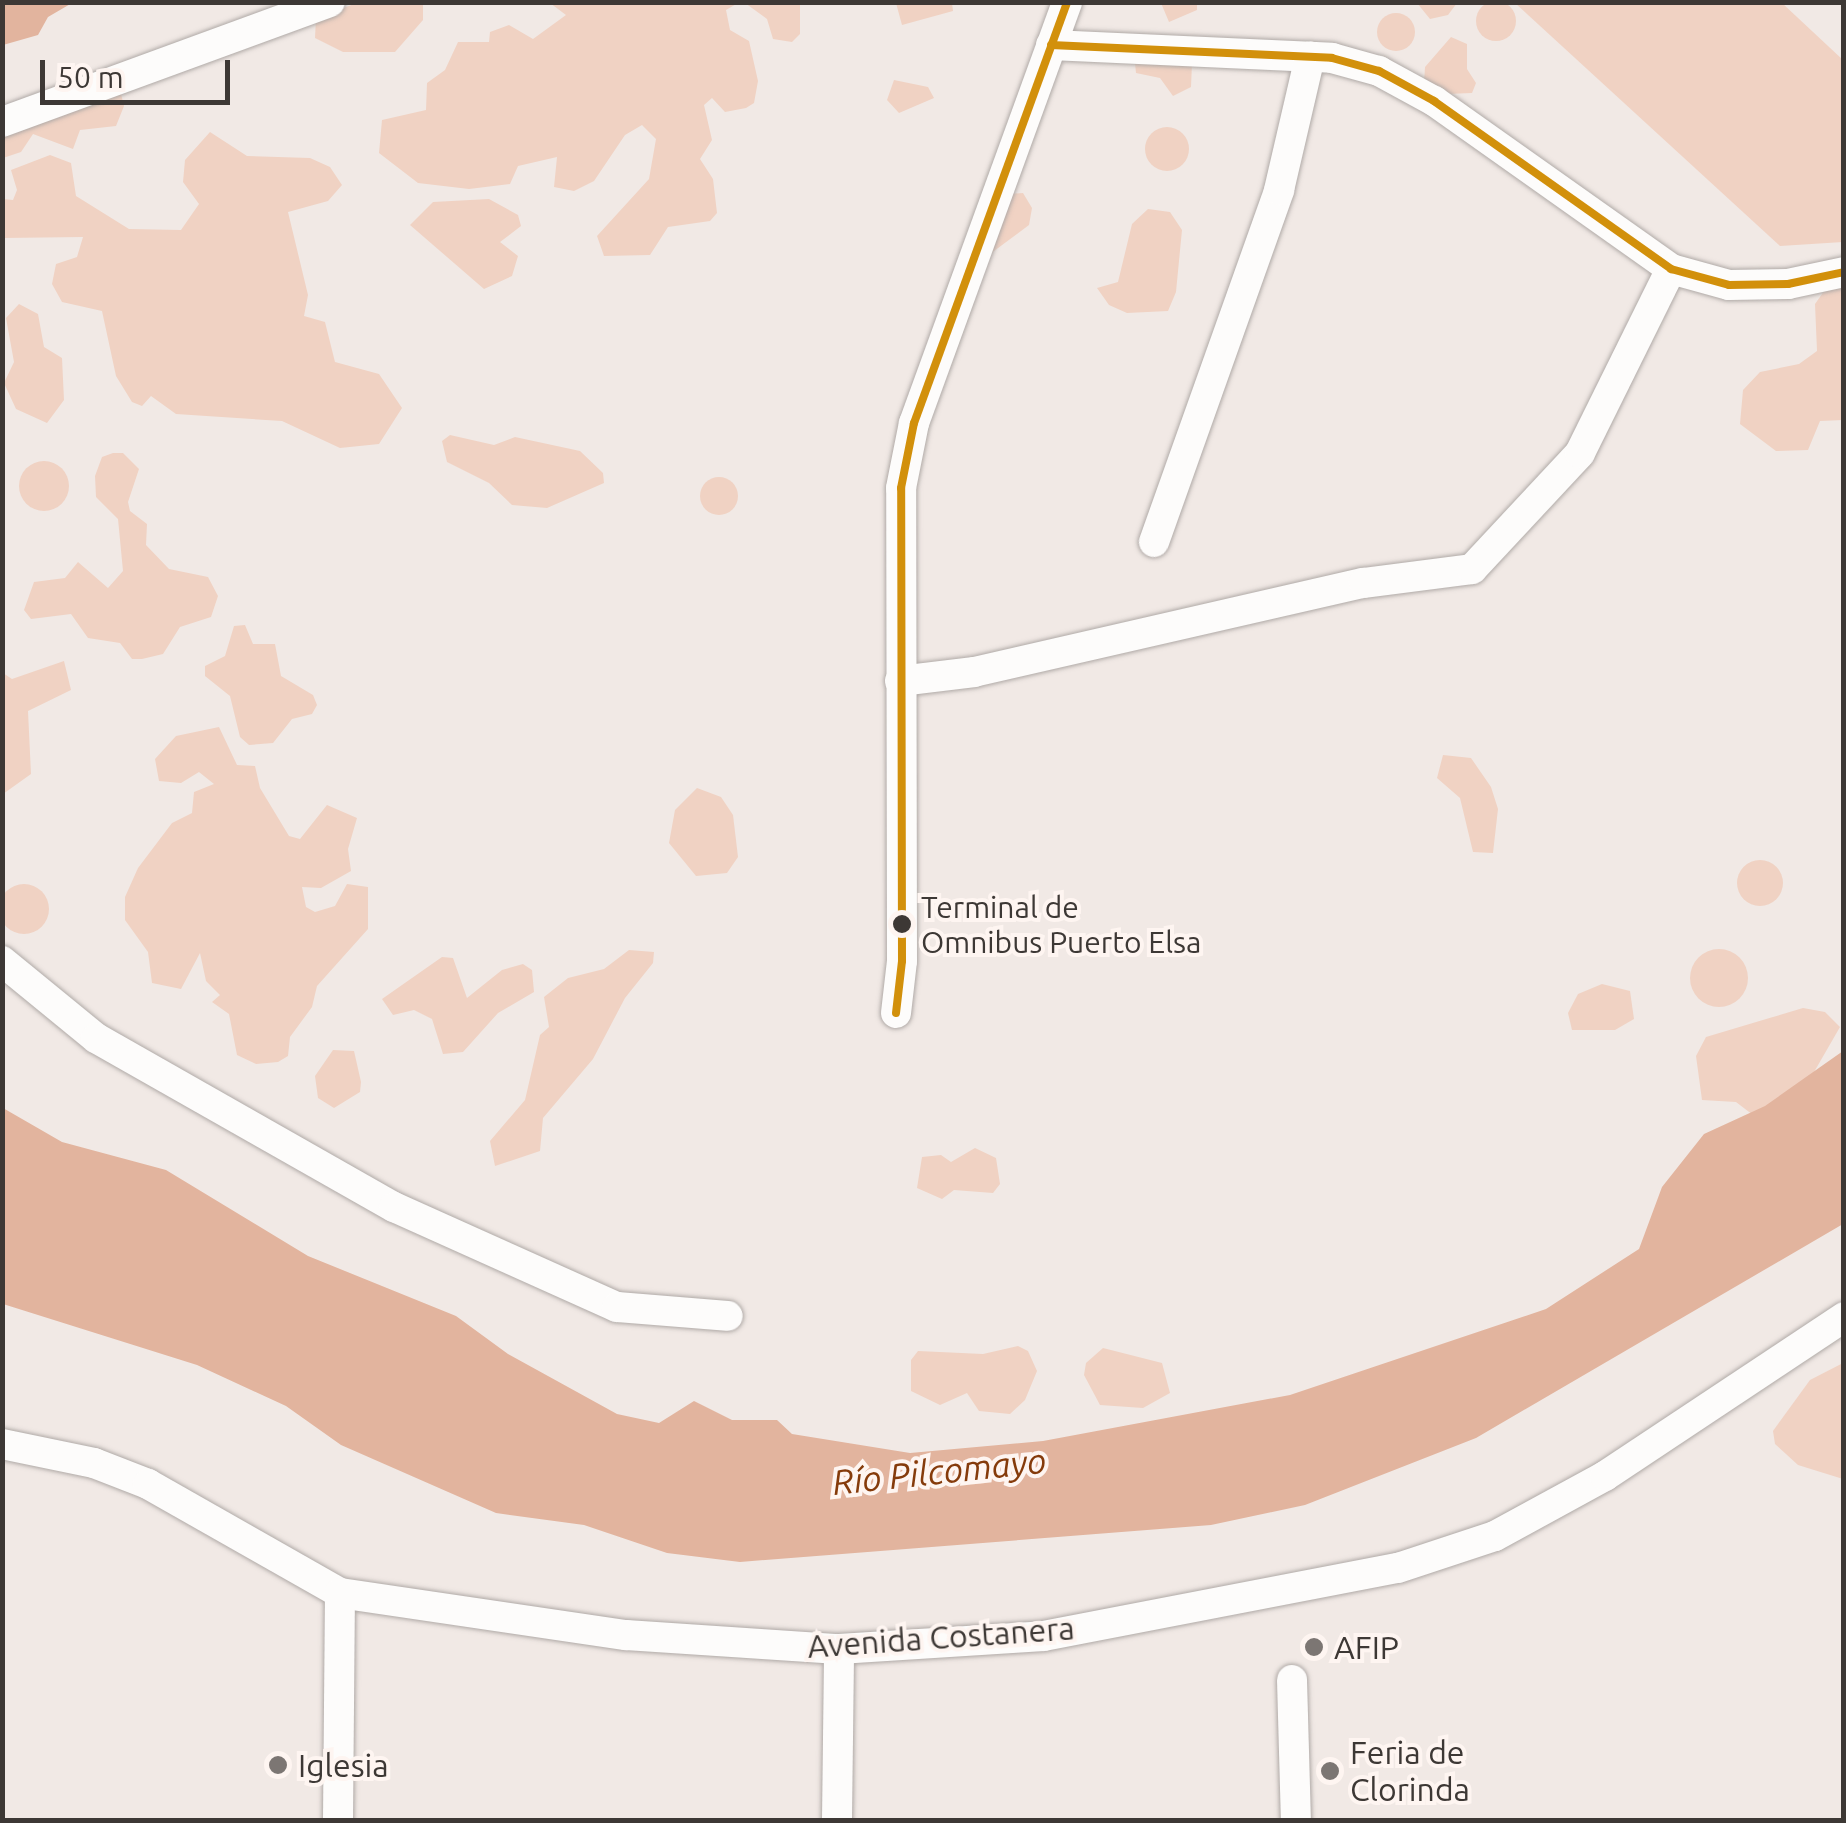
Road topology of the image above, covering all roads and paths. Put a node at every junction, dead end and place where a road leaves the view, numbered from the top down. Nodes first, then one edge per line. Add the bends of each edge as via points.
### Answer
1 (330, 2) edge
2 (1067, 2) edge
3 (1051, 45) junction
4 (1310, 57) junction
5 (2, 122) edge
6 (1671, 269) junction
7 (1844, 272) edge
8 (1154, 542) dead end
9 (900, 681) junction
10 (2, 960) edge
11 (896, 1013) dead end
12 (728, 1316) dead end
13 (1844, 1317) edge
14 (2, 1444) edge
15 (340, 1593) junction
16 (839, 1649) junction
17 (1292, 1680) dead end
18 (338, 1820) edge
19 (837, 1820) edge
20 (1296, 1820) edge

1 - 5 street
2 - 3 street
3 - 4 street
3 - 9 street via 914,423 901,488
4 - 6 street via 1379,70 1434,102
4 - 8 street via 1279,190
6 - 7 street via 1729,285 1788,284
6 - 9 street via 1580,452 1472,570 1364,583 974,672
9 - 11 street
10 - 12 street via 96,1038 422,1221 617,1307
13 - 16 street, Avenida Costanera via 1606,1476 1494,1536 1398,1568 1044,1636
14 - 15 street, Avenida Costanera via 94,1463 148,1484
15 - 16 street, Avenida Costanera via 626,1634
15 - 18 street
16 - 19 street
17 - 20 street

